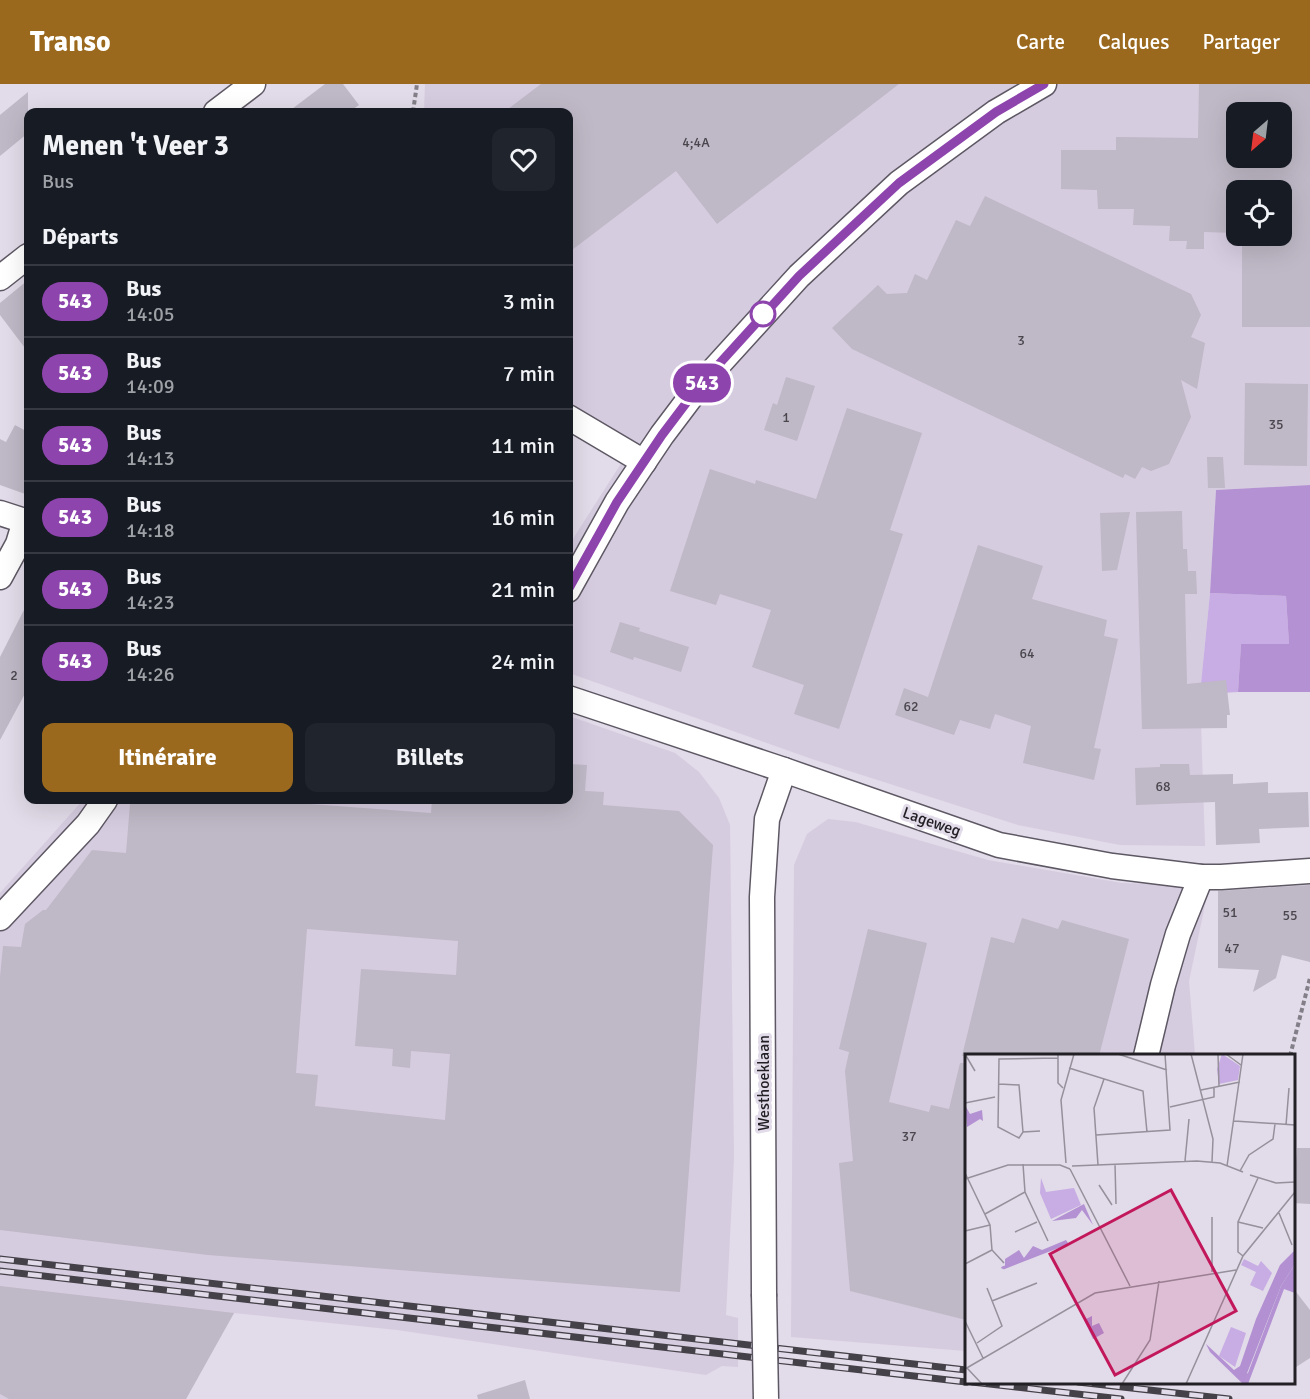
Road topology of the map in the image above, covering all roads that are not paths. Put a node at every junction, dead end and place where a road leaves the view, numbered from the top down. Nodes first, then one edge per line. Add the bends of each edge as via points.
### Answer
1 (253, 84) edge
2 (1044, 84) edge
3 (221, 108) edge
4 (24, 259) edge
5 (0, 278) edge
6 (573, 420) edge
7 (644, 462) junction
8 (0, 513) edge
9 (24, 521) edge
10 (24, 529) edge
11 (0, 577) edge
12 (573, 581) edge
13 (573, 700) edge
14 (784, 770) junction
15 (102, 804) edge
16 (1310, 871) edge
17 (1201, 877) junction
18 (0, 918) edge
19 (1147, 1054) edge
20 (766, 1399) edge

1 - 3 street
2 - 7 street via 996,112 908,176 855,222 799,276 699,386
4 - 5 street
6 - 7 street
7 - 12 street
8 - 9 street
10 - 11 street
13 - 14 street, Lageweg
14 - 17 street, Lageweg via 999,845 1112,866
14 - 20 street, Westhoeklaan, bridge via 767,819 762,897
15 - 18 street
16 - 17 street, Lageweg
17 - 19 street via 1175,944

